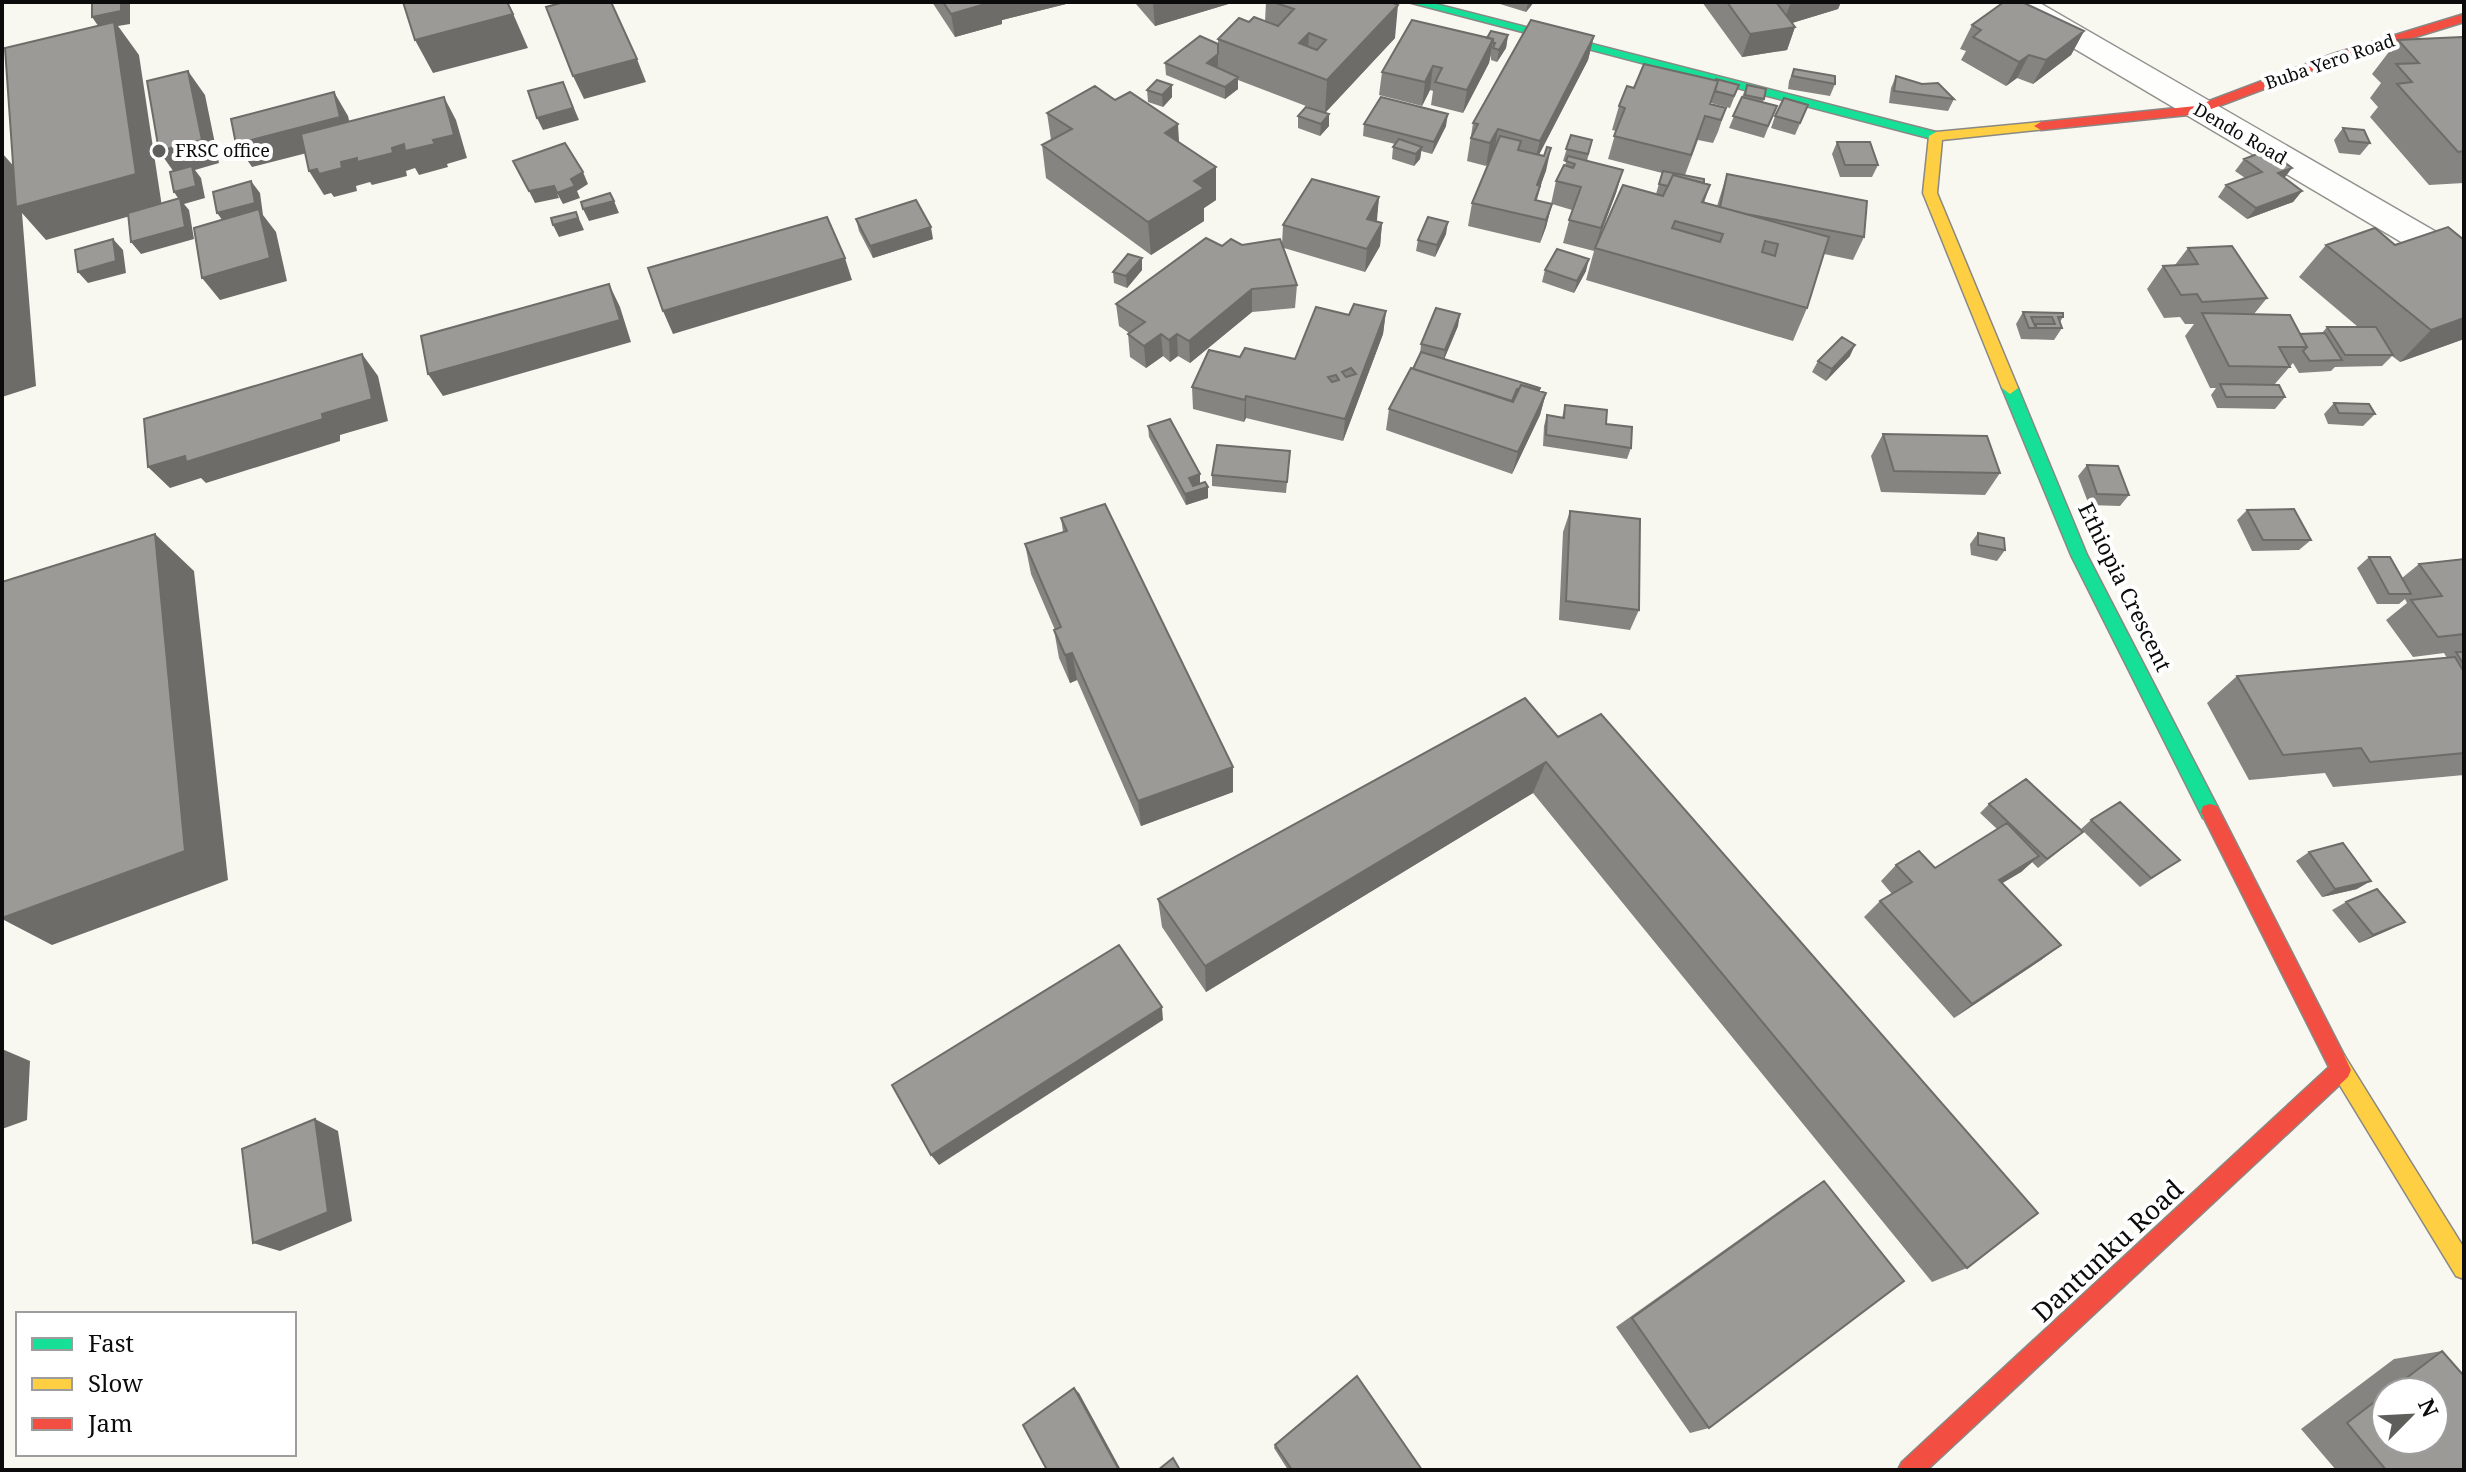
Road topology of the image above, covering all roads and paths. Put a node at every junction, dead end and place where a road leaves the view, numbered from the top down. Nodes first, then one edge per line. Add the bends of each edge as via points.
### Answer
1 (1414, 2) edge
2 (2017, 2) edge
3 (2464, 18) edge
4 (2198, 110) junction
5 (1936, 136) junction
6 (2464, 264) edge
7 (2341, 1070) junction
8 (2464, 1268) edge
9 (1910, 1470) edge

1 - 5 street
2 - 4 street, Dendo Road
3 - 4 street, Buba Yero Road via 2337,57
4 - 5 street
4 - 6 street, Dendo Road
5 - 7 street, Ethiopia Crescent via 1930,193 2079,555
7 - 8 street, Ethiopia Crescent
7 - 9 street, Dantunku Road

